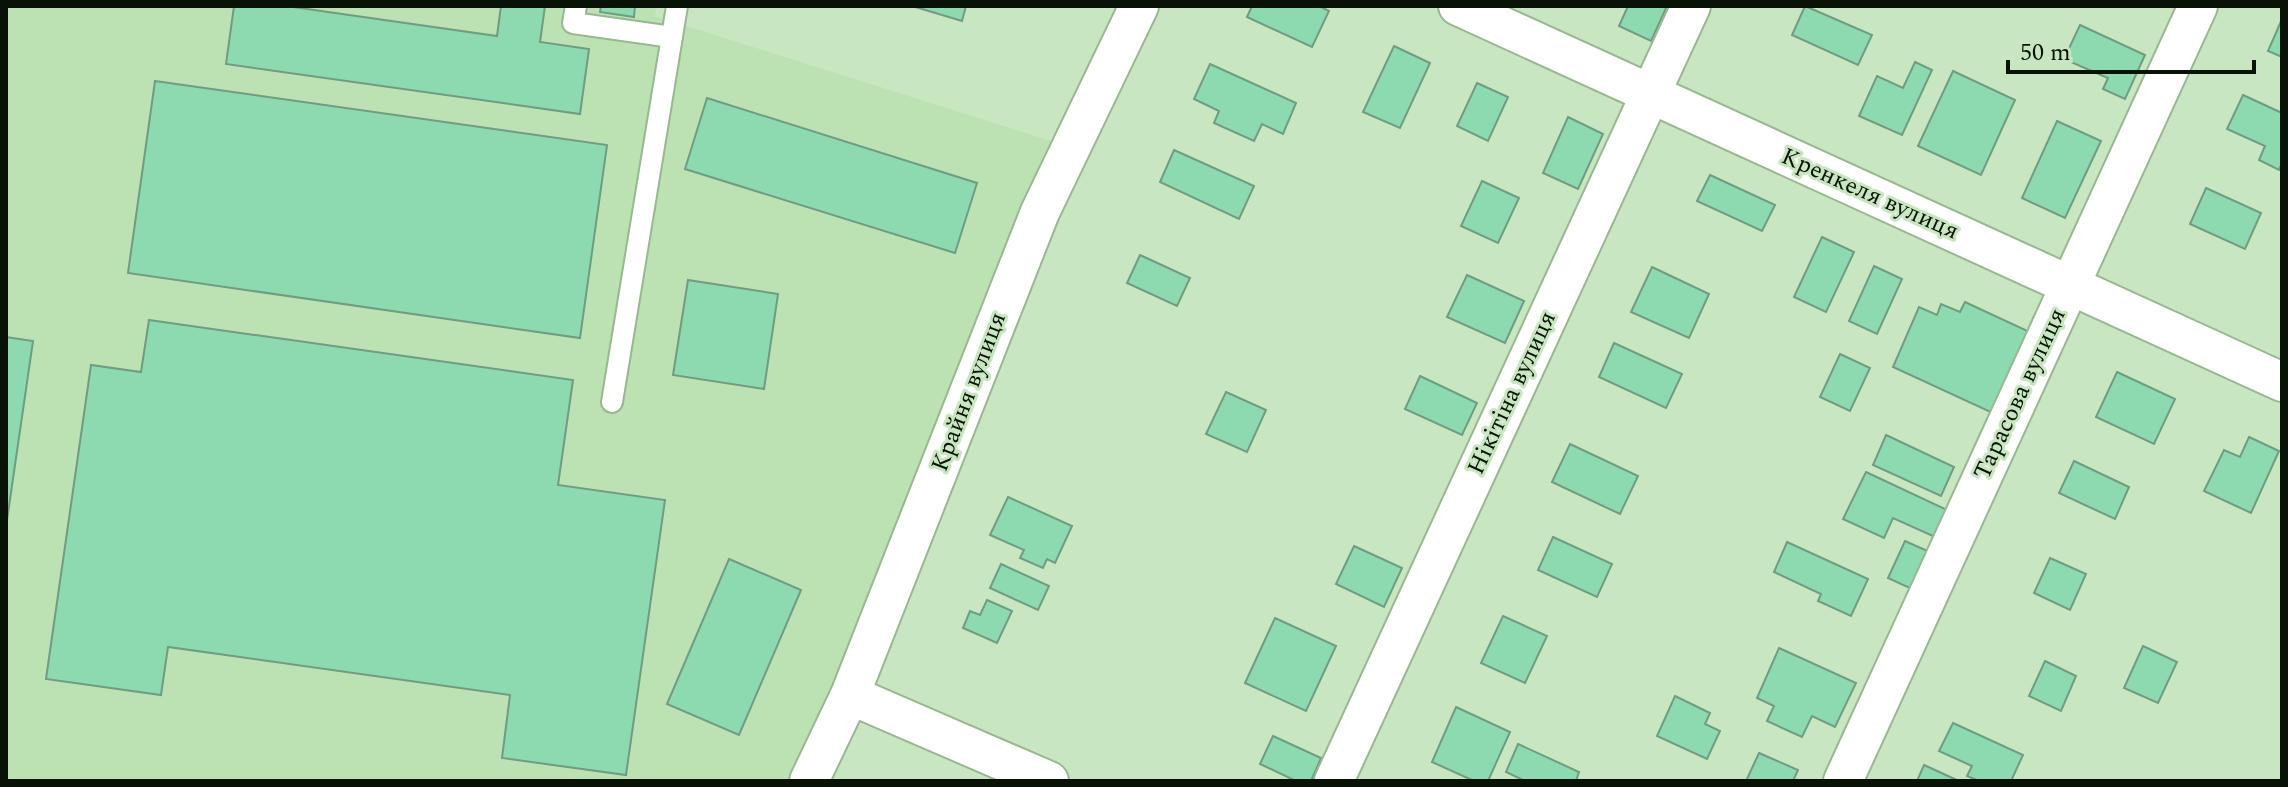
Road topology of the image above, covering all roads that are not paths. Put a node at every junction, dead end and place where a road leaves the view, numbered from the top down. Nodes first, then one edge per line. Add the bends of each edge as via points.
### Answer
1 (576, 6) edge
2 (677, 6) edge
3 (1139, 6) edge
4 (1458, 6) edge
5 (1691, 6) edge
6 (2198, 6) edge
7 (672, 37) junction
8 (1650, 94) junction
9 (2070, 285) junction
10 (2282, 382) edge
11 (612, 402) dead end
12 (850, 695) junction
13 (809, 781) edge
14 (1049, 781) edge
15 (1334, 781) edge
16 (1843, 781) edge

1 - 7 lane via 573,23
2 - 7 lane
3 - 12 street, Крайня вулиця via 1040,212
4 - 8 street, Кренкеля вулиця
5 - 8 street, Нікітіна вулиця
6 - 9 street, Тарасова вулиця
7 - 11 lane
8 - 9 street, Кренкеля вулиця
8 - 15 street, Нікітіна вулиця
9 - 10 street, Кренкеля вулиця
9 - 16 street, Тарасова вулиця
12 - 13 street, Крайня вулиця
12 - 14 street

